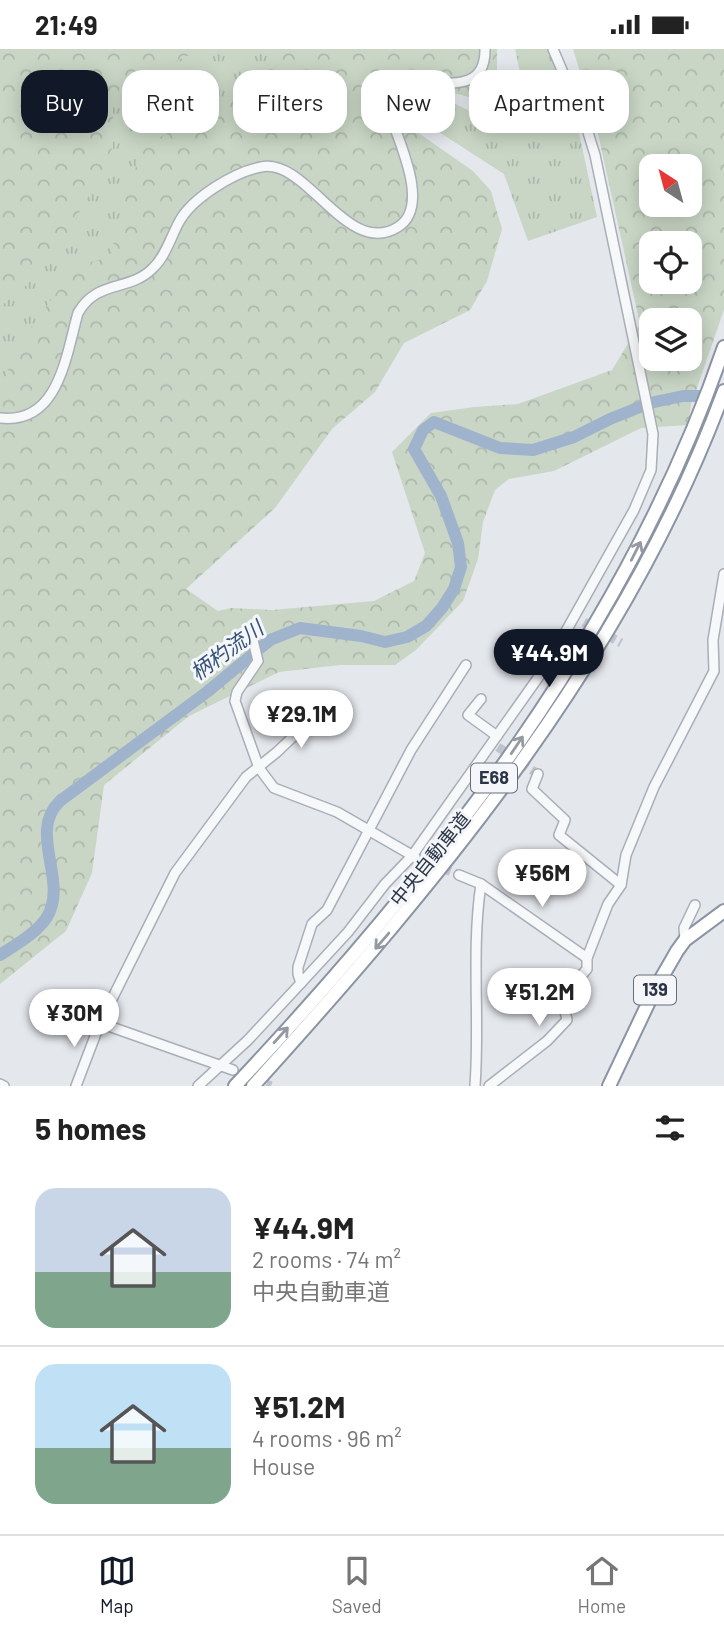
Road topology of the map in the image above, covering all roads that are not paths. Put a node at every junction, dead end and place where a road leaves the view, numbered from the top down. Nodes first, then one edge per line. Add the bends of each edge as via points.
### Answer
1 (485, 49) edge
2 (553, 49) edge
3 (724, 347) edge
4 (724, 391) edge
5 (0, 418) edge
6 (724, 573) edge
7 (251, 632) dead end
8 (466, 665) dead end
9 (481, 699) dead end
10 (321, 710) dead end
11 (496, 742) junction
12 (260, 768) junction
13 (538, 774) tunnel mouth
14 (369, 828) junction
15 (415, 857) junction
16 (459, 875) tunnel mouth
17 (481, 884) junction
18 (621, 885) junction
19 (695, 905) dead end
20 (721, 916) edge
21 (685, 940) junction
22 (587, 958) junction
23 (301, 983) junction
24 (100, 1023) junction
25 (219, 1066) junction
26 (233, 1070) dead end
27 (76, 1086) edge
28 (198, 1086) edge
29 (235, 1086) edge
30 (253, 1086) edge
31 (475, 1086) edge
32 (489, 1086) edge
33 (609, 1086) edge

1 - 5 street via 482,67 468,80 419,76 399,81 392,89 388,109 413,192 413,206 402,224 386,232 361,229 303,183 269,166 226,181 185,212 153,268 101,290 83,303 55,388 42,407 22,417
2 - 11 street via 595,155 653,434 651,470 580,619
29 -> 3 highway, 中央自動車道 / E68 via 402,895 505,763 556,688 659,507
4 -> 30 highway, 中央自動車道 / E68 via 681,492 633,584 516,771 418,899
6 - 18 street via 713,641 714,671 654,787 626,855
7 - 12 street via 258,661 235,701
8 - 14 street via 411,750
9 - 11 street via 468,715
10 - 12 street
11 - 15 street
12 - 14 street via 274,788
12 - 24 street via 246,777 175,873
13 - 18 street via 532,789 565,820 559,835
14 - 15 street
14 - 23 street via 327,910 312,924 298,967
15 - 23 street
16 - 17 street
17 - 22 street
17 - 31 street via 475,942
18 - 22 street via 608,904
19 - 21 street via 684,927
20 - 21 highway, 139
21 - 33 highway, 139 via 659,982
22 - 32 street via 587,969 562,998 567,1020
23 - 25 street
24 - 25 street
24 - 27 street
25 - 26 street
25 - 28 street

